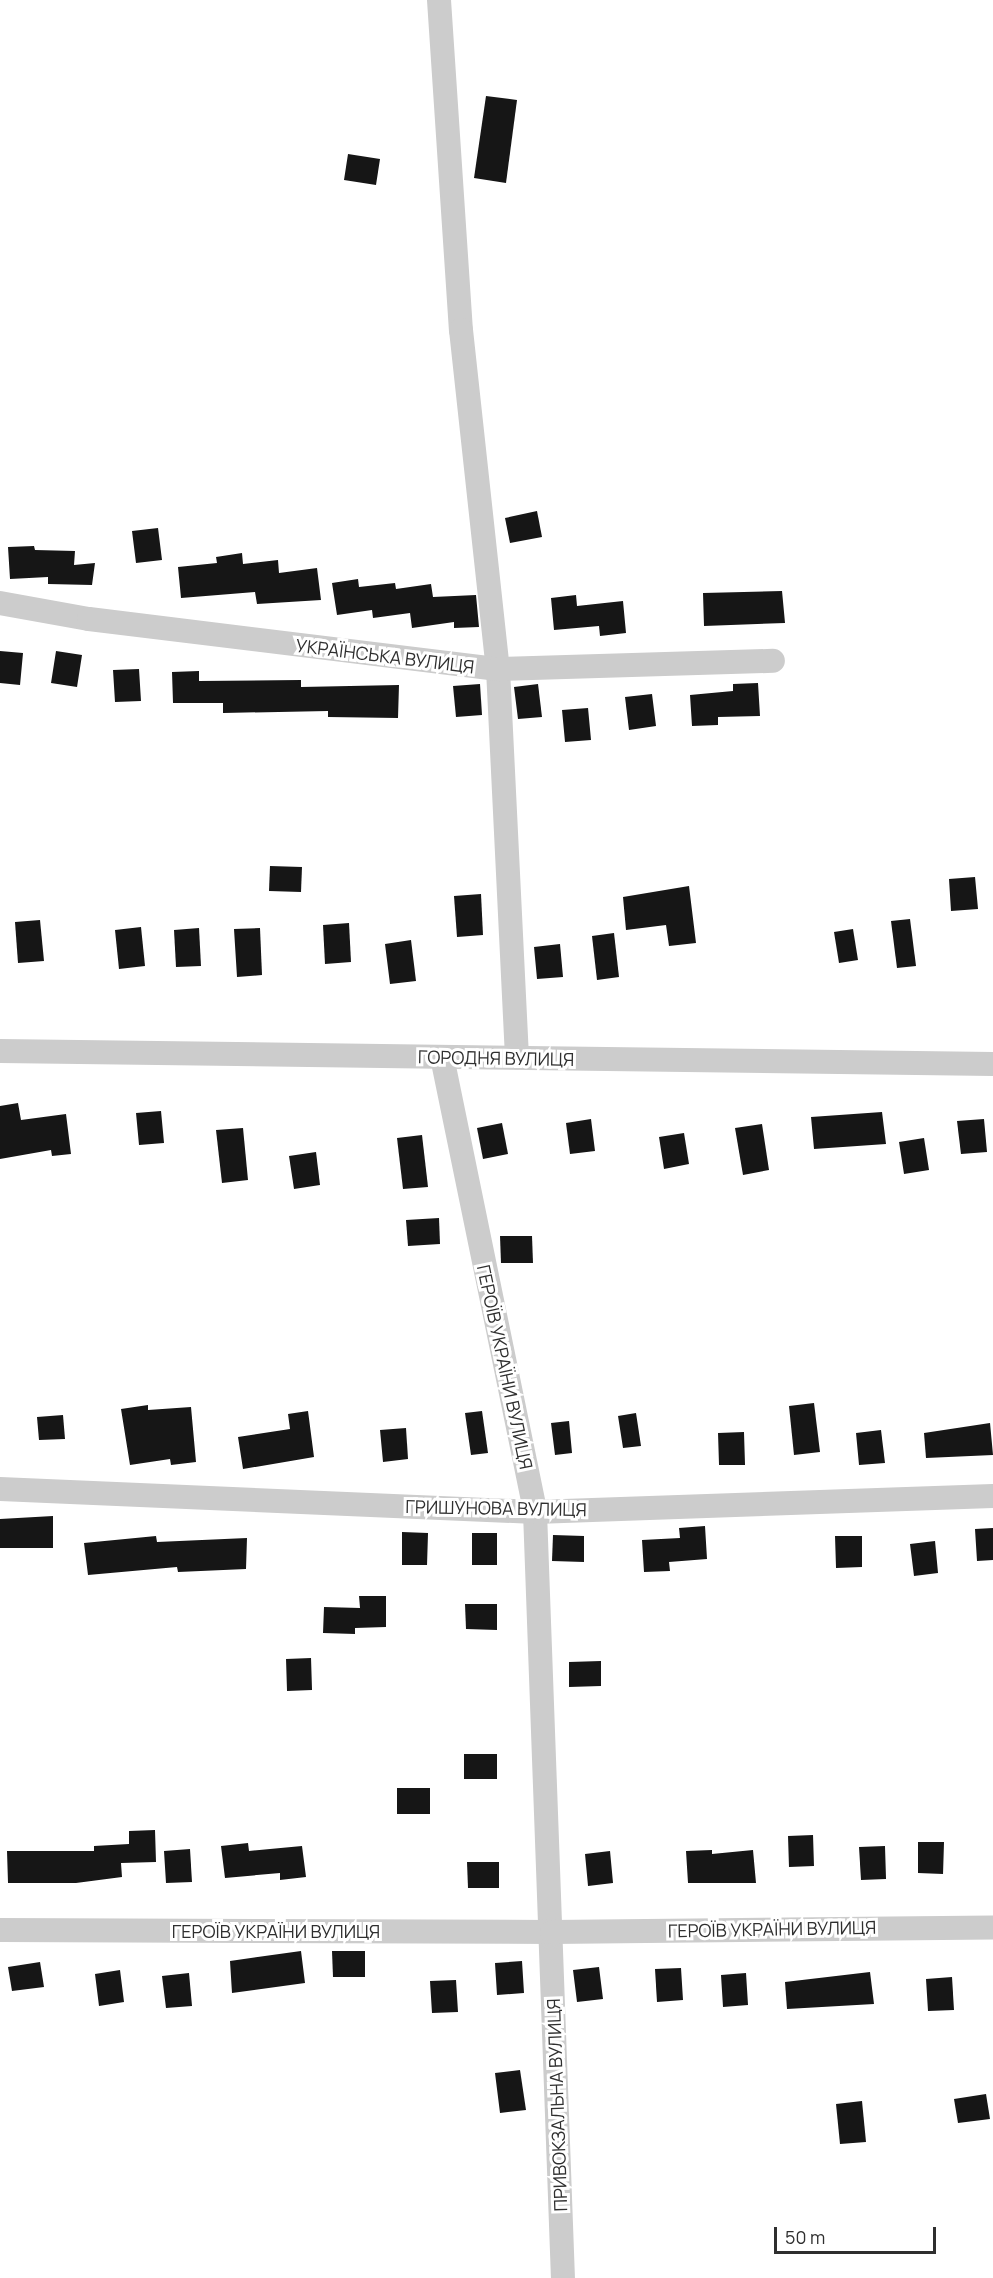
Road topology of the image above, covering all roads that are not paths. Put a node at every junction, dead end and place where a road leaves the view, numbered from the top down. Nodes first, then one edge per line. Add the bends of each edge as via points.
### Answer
1 (439, 0) edge
2 (0, 603) edge
3 (773, 661) dead end
4 (498, 669) junction
5 (0, 1051) edge
6 (442, 1057) junction
7 (517, 1058) junction
8 (993, 1064) edge
9 (0, 1489) edge
10 (993, 1496) edge
11 (535, 1512) junction
12 (993, 1927) edge
13 (0, 1930) edge
14 (552, 1932) junction
15 (563, 2278) edge

1 - 4 street via 461,330
2 - 4 street, УКРАЇНСЬКА ВУЛИЦЯ via 88,619
3 - 4 street, УКРАЇНСЬКА ВУЛИЦЯ
4 - 7 street
5 - 6 street, ГОРОДНЯ ВУЛИЦЯ
6 - 7 street, ГОРОДНЯ ВУЛИЦЯ
6 - 11 street, ГЕРОЇВ УКРАЇНИ ВУЛИЦЯ
7 - 8 street, ГОРОДНЯ ВУЛИЦЯ
9 - 11 street, ГРИШУНОВА ВУЛИЦЯ
10 - 11 street, ГРИШУНОВА ВУЛИЦЯ
11 - 14 street, ГЕРОЇВ УКРАЇНИ ВУЛИЦЯ
12 - 14 street, ГЕРОЇВ УКРАЇНИ ВУЛИЦЯ
13 - 14 street, ГЕРОЇВ УКРАЇНИ ВУЛИЦЯ
14 - 15 street, ПРИВОКЗАЛЬНА ВУЛИЦЯ

